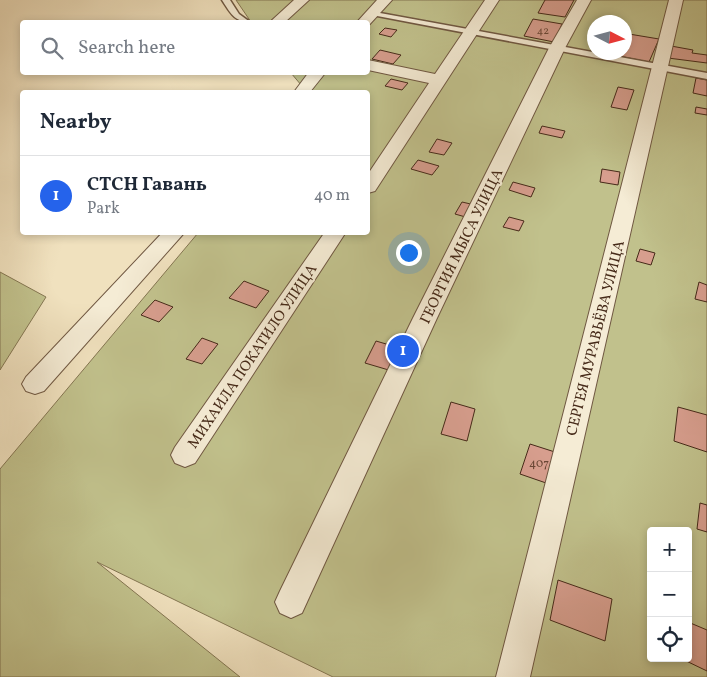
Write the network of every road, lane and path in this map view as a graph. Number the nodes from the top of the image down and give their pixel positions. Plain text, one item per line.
1 (226, 0) edge
2 (302, 0) edge
3 (385, 0) edge
4 (492, 0) edge
5 (584, 0) edge
6 (676, 0) edge
7 (368, 18) edge
8 (243, 20) edge
9 (279, 20) edge
10 (471, 33) junction
11 (558, 48) junction
12 (370, 65) edge
13 (661, 67) junction
14 (316, 75) edge
15 (707, 76) edge
16 (440, 80) junction
17 (304, 90) edge
18 (370, 184) edge
19 (173, 235) edge
20 (334, 235) edge
21 (35, 384) dead end
22 (185, 455) dead end
23 (291, 602) dead end
24 (513, 676) edge

1 - 8 lane
2 - 9 street
3 - 7 street
4 - 10 street
5 - 11 street, ГЕОРГИЯ МЫСА УЛИЦА
6 - 13 street, СЕРГЕЯ МУРАВЬЁВА УЛИЦА
7 - 10 lane
10 - 11 lane
10 - 16 street
11 - 13 lane
11 - 23 street, ГЕОРГИЯ МЫСА УЛИЦА
12 - 16 street
13 - 15 lane
13 - 24 street, СЕРГЕЯ МУРАВЬЁВА УЛИЦА
14 - 17 street
16 - 18 street
19 - 21 street
20 - 22 street, МИХАИЛА ПОКАТИЛО УЛИЦА

